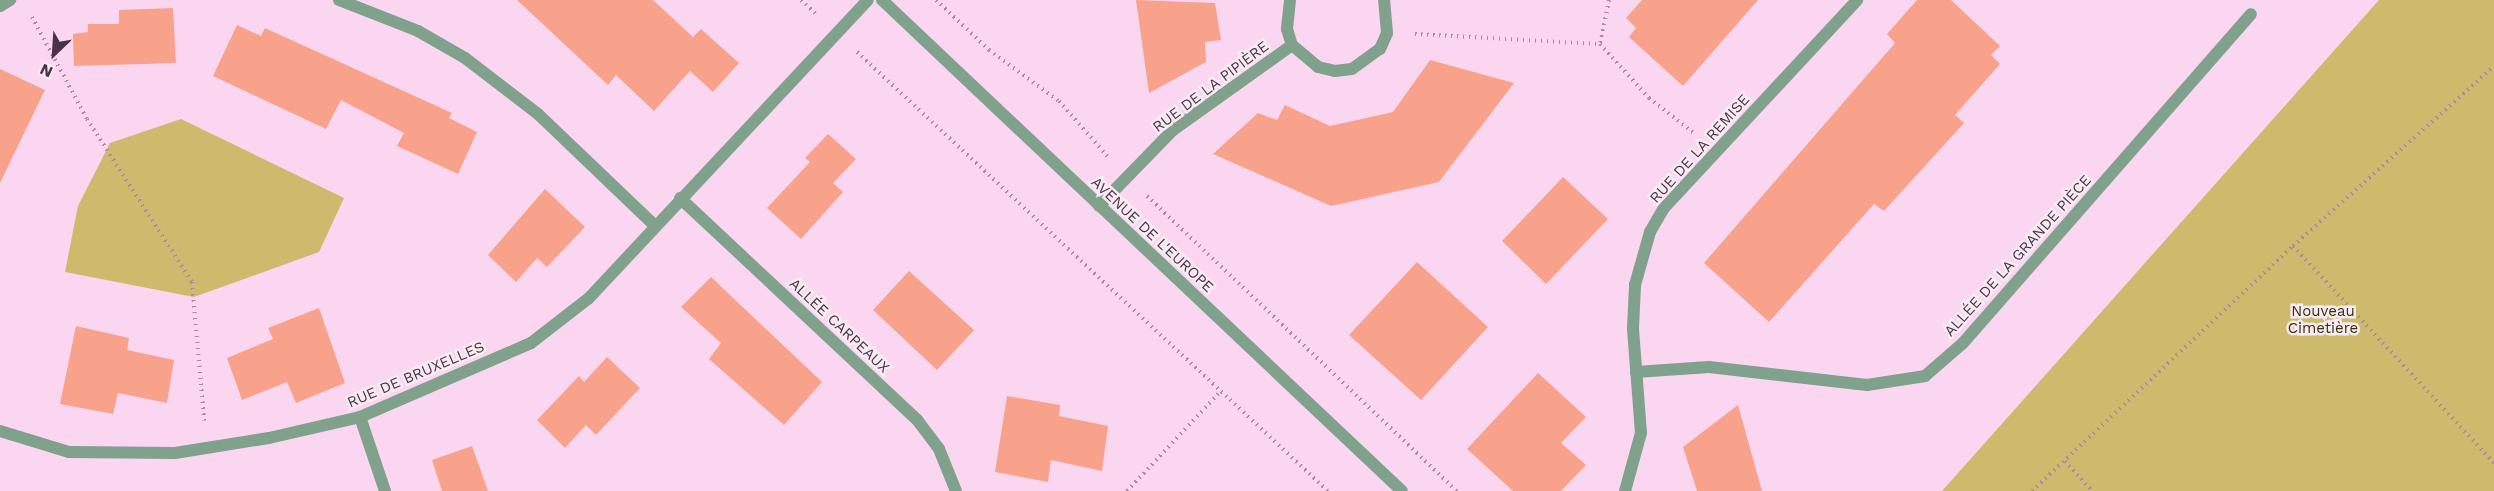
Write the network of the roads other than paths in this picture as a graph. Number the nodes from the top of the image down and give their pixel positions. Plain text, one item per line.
1 (10, 0) edge
2 (339, 0) edge
3 (868, 0) edge
4 (882, 0) edge
5 (1290, 0) edge
6 (1384, 0) edge
7 (1857, 0) edge
8 (0, 6) edge
9 (2251, 14) dead end
10 (1292, 45) junction
11 (680, 198) junction
12 (1099, 206) junction
13 (653, 224) junction
14 (1636, 372) junction
15 (360, 417) junction
16 (0, 431) edge
17 (385, 491) edge
18 (956, 491) edge
19 (1401, 491) edge
20 (1625, 491) edge

1 - 8 street
2 - 13 street
3 - 11 street, RUE DE BRUXELLES
4 - 12 street, AVENUE DE L'EUROPE
5 - 10 street
6 - 10 street
7 - 14 street, RUE DE LA REMISE
9 - 14 street, ALLÉE DE LA GRANDE PIÈCE
10 - 12 street, RUE DE LA PIPIÈRE
11 - 13 street, RUE DE BRUXELLES
11 - 18 street, ALLÉE CARPEAUX
12 - 19 street, AVENUE DE L'EUROPE
13 - 15 street, RUE DE BRUXELLES
14 - 20 street, RUE DE LA REMISE
15 - 16 street, RUE DE BRUXELLES
15 - 17 street

